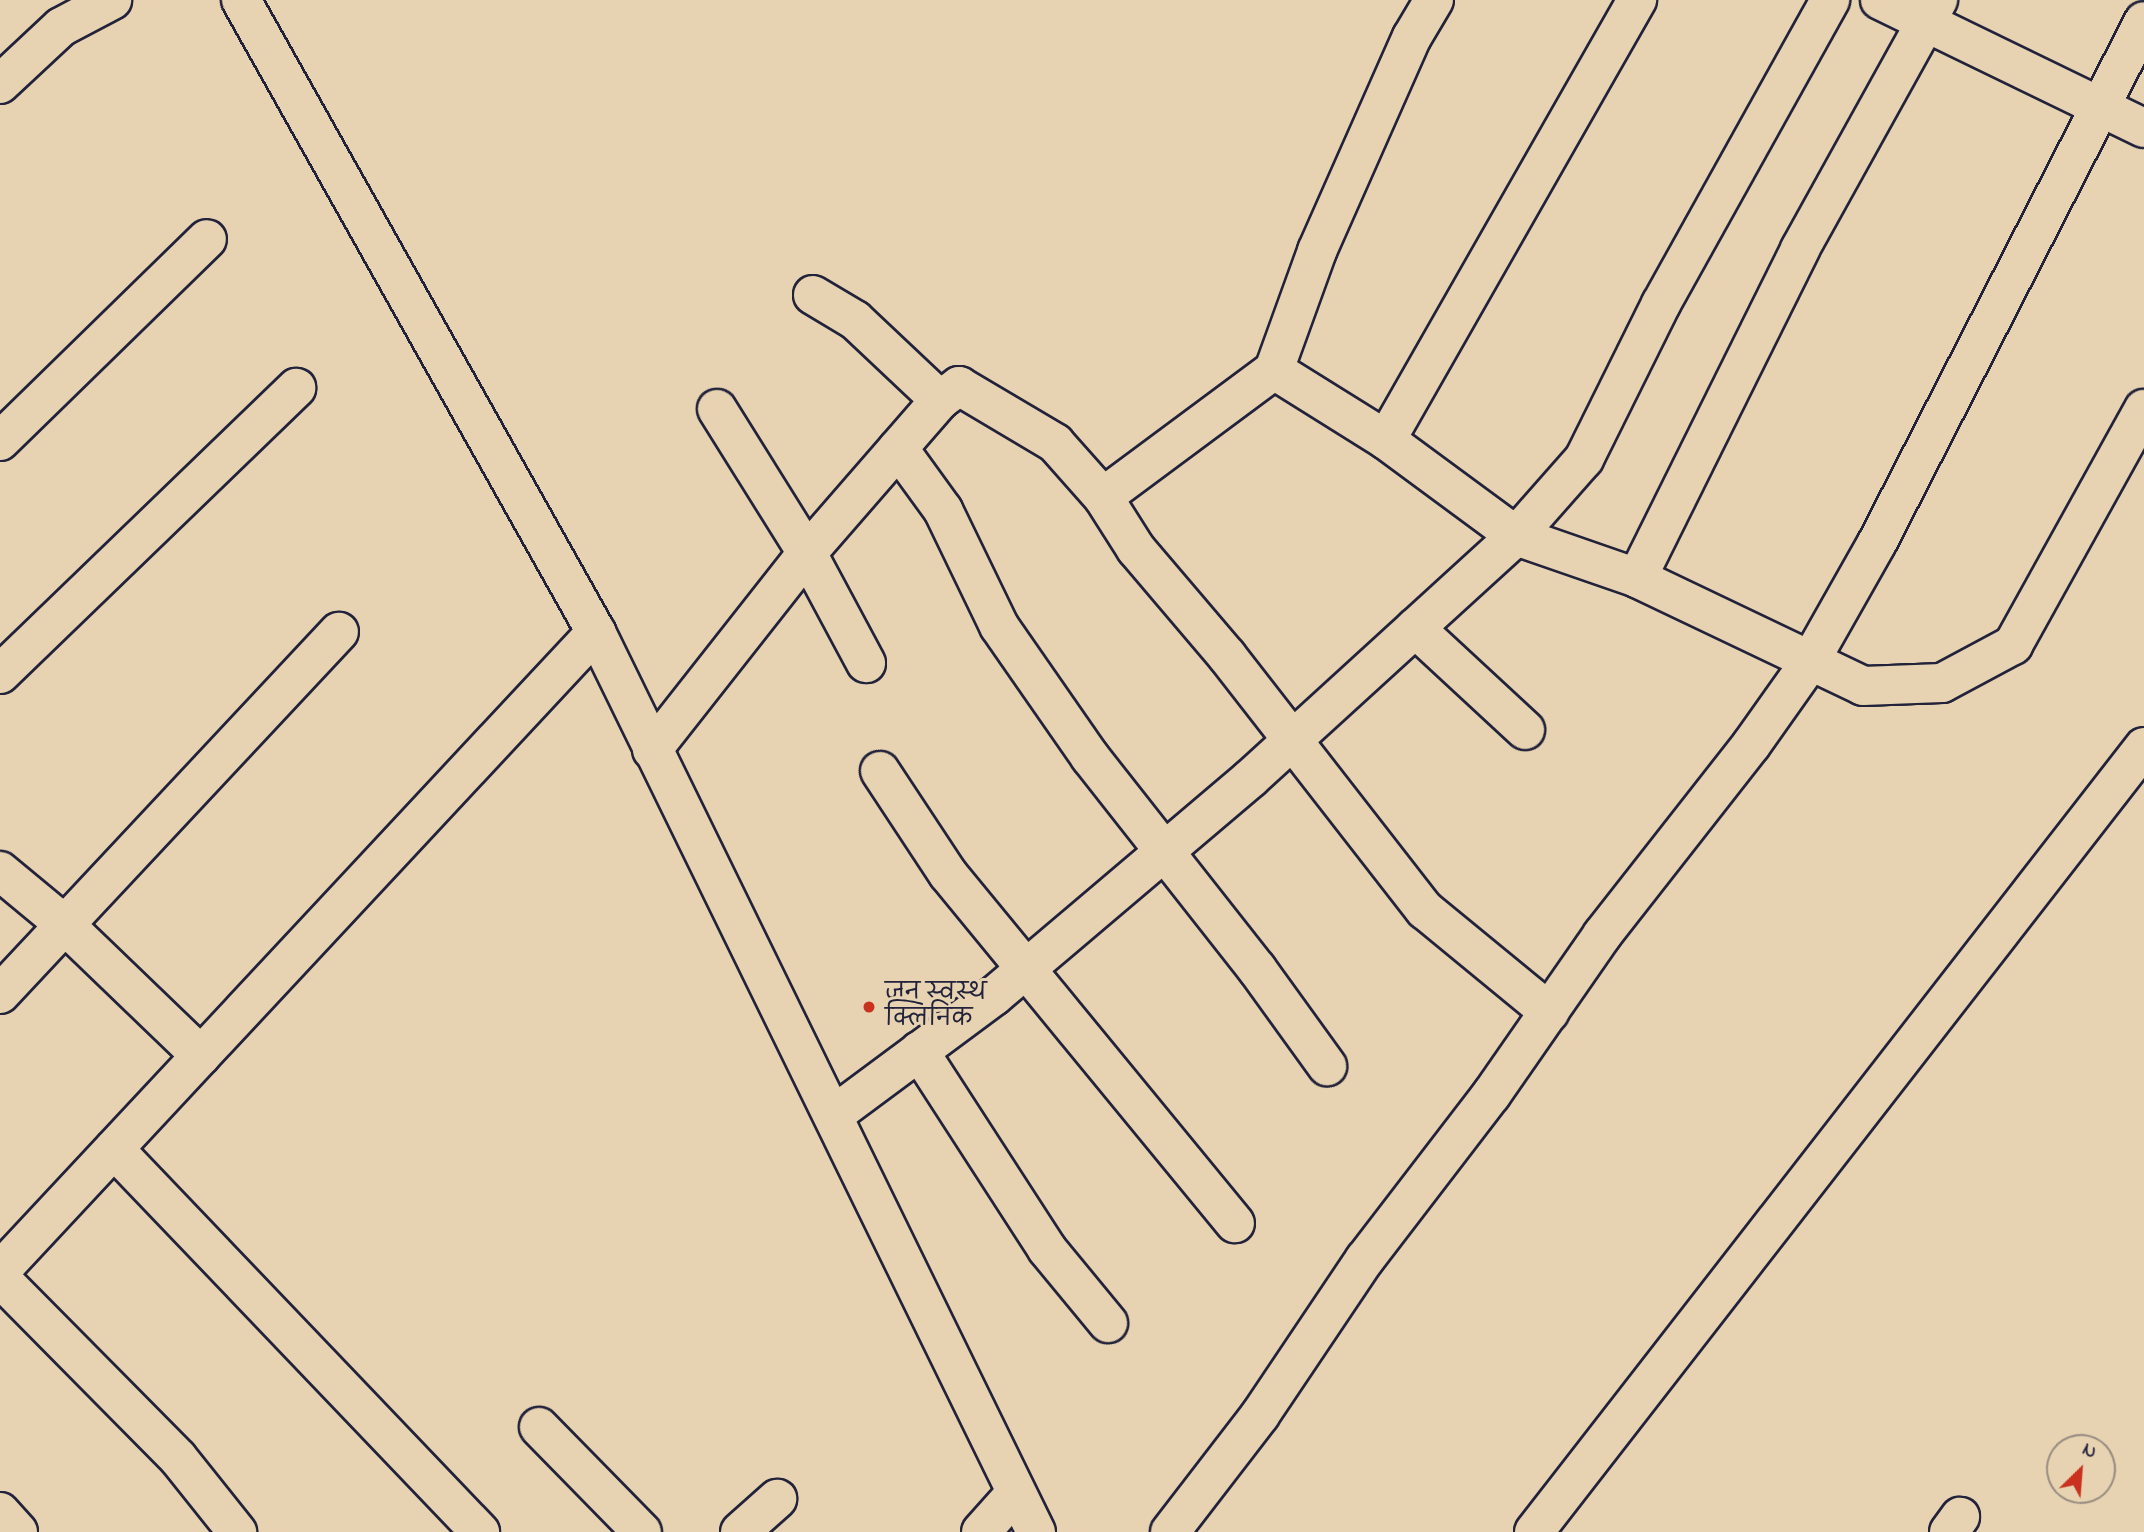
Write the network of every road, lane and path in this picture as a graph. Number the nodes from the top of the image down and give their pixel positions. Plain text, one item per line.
1 (112, 0) edge
2 (241, 0) edge
3 (1434, 0) edge
4 (1637, 0) edge
5 (1830, 0) edge
6 (1880, 0) edge
7 (1932, 11) edge
8 (2144, 21) edge
9 (0, 84) edge
10 (2098, 105) junction
11 (2144, 128) edge
12 (207, 239) dead end
13 (813, 295) dead end
14 (1274, 370) junction
15 (296, 388) dead end
16 (940, 400) junction
17 (717, 409) dead end
18 (2144, 410) edge
19 (1386, 440) junction
20 (0, 441) edge
21 (898, 448) junction
22 (1103, 498) junction
23 (1516, 536) junction
24 (807, 553) junction
25 (1637, 578) junction
26 (1415, 628) junction
27 (339, 632) dead end
28 (596, 632) junction
29 (866, 663) dead end
30 (1808, 663) junction
31 (0, 674) edge
32 (1525, 730) dead end
33 (1292, 740) junction
34 (2144, 747) edge
35 (652, 750) junction
36 (880, 771) dead end
37 (1161, 852) junction
38 (0, 872) edge
39 (64, 924) junction
40 (1028, 966) junction
41 (0, 994) edge
42 (1549, 1012) junction
43 (919, 1051) junction
44 (201, 1056) junction
45 (1327, 1066) dead end
46 (835, 1115) junction
47 (114, 1149) junction
48 (1235, 1223) dead end
49 (0, 1272) edge
50 (0, 1278) edge
51 (1108, 1323) dead end
52 (539, 1427) dead end
53 (1014, 1494) junction
54 (777, 1499) dead end
55 (0, 1512) edge
56 (472, 1529) edge
57 (18, 1532) edge
58 (237, 1532) edge
59 (642, 1532) edge
60 (740, 1532) edge
61 (981, 1532) edge
62 (1036, 1532) edge
63 (1170, 1532) edge
64 (1534, 1532) edge

1 - 9 street
2 - 28 street
3 - 14 street
4 - 19 street
5 - 23 street
6 - 7 street
7 - 10 street
7 - 25 street
8 - 10 street
10 - 11 street
10 - 30 street
12 - 20 street
13 - 16 street
14 - 19 street
14 - 22 street
15 - 31 street
16 - 21 street
16 - 22 street
17 - 24 street
18 - 30 street
19 - 23 street
21 - 24 street
21 - 37 street
22 - 33 street
23 - 25 street
23 - 26 street
24 - 29 street
24 - 35 street
25 - 30 street
26 - 32 street
26 - 33 street
27 - 39 street
28 - 35 street
28 - 44 street
30 - 42 street
33 - 37 street
33 - 42 street
34 - 64 street
35 - 46 street
36 - 40 street
37 - 40 street
37 - 45 street
38 - 39 street
39 - 41 street
39 - 44 street
40 - 43 street
40 - 48 street
42 - 63 street
43 - 46 street
43 - 51 street
44 - 47 street
46 - 53 street
47 - 49 street
47 - 56 street
50 - 58 street
52 - 59 street
53 - 61 street
53 - 62 street
54 - 60 street
55 - 57 street

